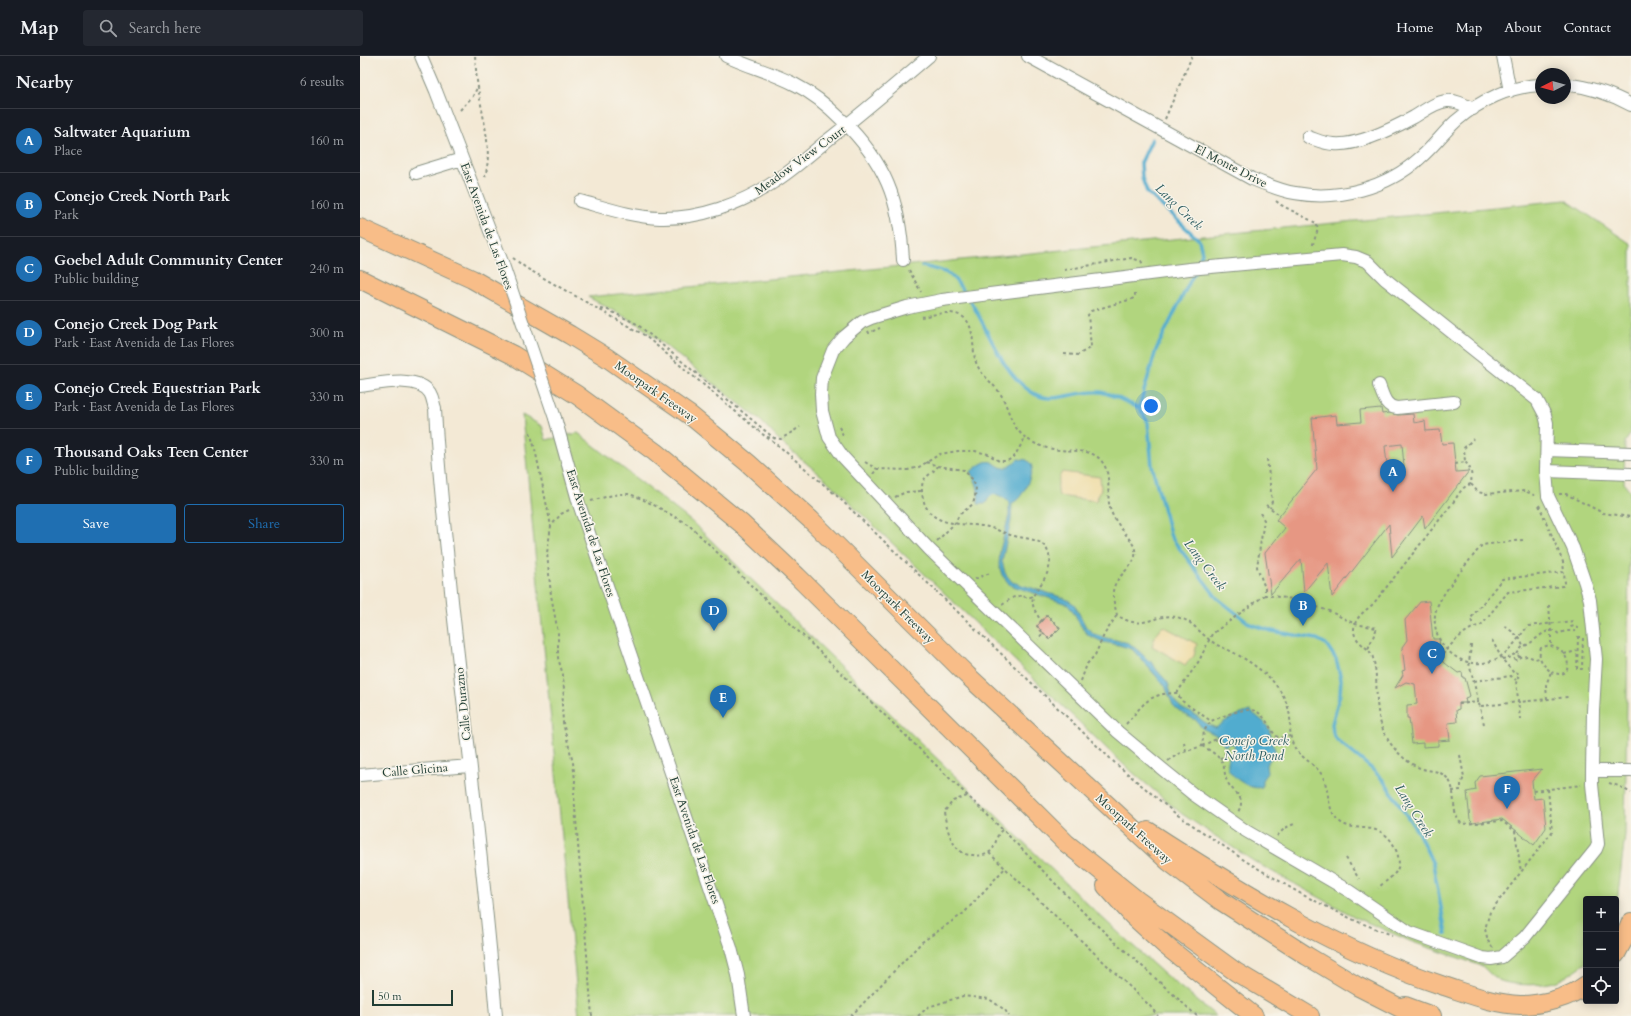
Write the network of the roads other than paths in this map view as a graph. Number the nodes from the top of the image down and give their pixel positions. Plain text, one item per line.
1 (421, 56) edge
2 (726, 56) edge
3 (929, 56) edge
4 (1028, 56) edge
5 (1503, 56) edge
6 (1571, 85) edge
7 (1535, 86) edge
8 (1510, 90) junction
9 (1631, 105) edge
10 (1473, 109) junction
11 (847, 125) junction
12 (1308, 137) dead end
13 (462, 159) junction
14 (416, 173) dead end
15 (580, 201) dead end
16 (360, 228) edge
17 (903, 260) road end
18 (360, 279) edge
19 (1379, 385) dead end
20 (360, 386) edge
21 (1454, 402) dead end
22 (1547, 450) junction
23 (1631, 453) edge
24 (1546, 471) junction
25 (1631, 474) edge
26 (470, 766) junction
27 (1592, 771) junction
28 (1631, 771) edge
29 (360, 774) edge
30 (1105, 804) junction
31 (1066, 842) junction
32 (1631, 922) edge
33 (1619, 948) edge
34 (1583, 987) edge
35 (1368, 992) junction
36 (496, 1016) edge
37 (744, 1016) edge
38 (1254, 1016) edge
39 (1310, 1016) edge
40 (1416, 1016) edge
41 (1432, 1016) edge

1 - 13 street, East Avenida de Las Flores
2 - 11 street
3 - 11 street, Meadow View Court
4 - 10 street, El Monte Drive
5 - 8 street
6 - 9 street
7 - 8 street, El Monte Drive
8 - 10 street, El Monte Drive
10 - 12 street
11 - 15 street, Meadow View Court
11 - 17 street
13 - 14 street
13 - 37 street, East Avenida de Las Flores, bridge
16 - 30 highway, Moorpark Freeway
18 - 31 highway
19 - 21 street
20 - 26 street, Calle Durazno
22 - 23 street
22 - 24 street
22 - 27 street
24 - 25 street
24 - 27 street
26 - 29 street, Calle Glicina
26 - 36 street, Calle Durazno
27 - 28 street
30 - 34 highway
30 - 35 highway, Moorpark Freeway
31 - 38 highway
31 - 39 highway
32 - 33 highway
35 - 40 highway, Moorpark Freeway
35 - 41 highway

